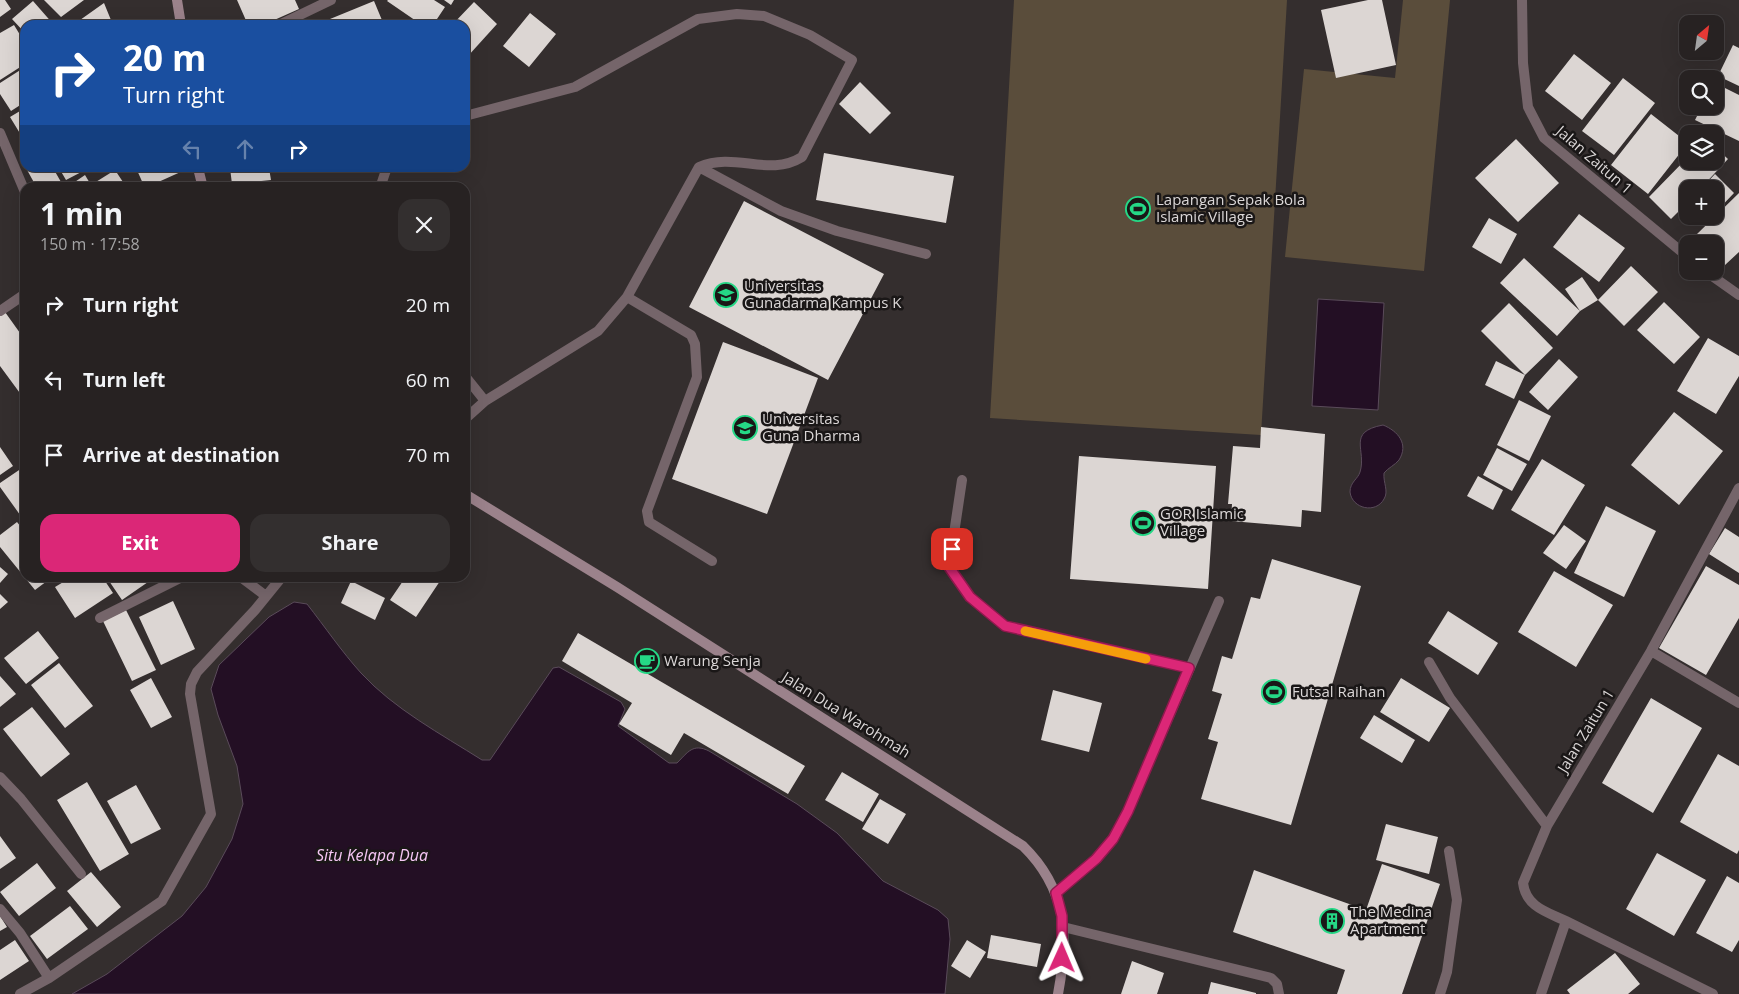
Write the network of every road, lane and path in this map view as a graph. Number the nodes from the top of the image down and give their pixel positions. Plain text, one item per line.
1 (176, 0) edge
2 (332, 0) edge
3 (1522, 0) edge
4 (180, 20) edge
5 (290, 20) edge
6 (470, 115) edge
7 (0, 134) edge
8 (699, 167) junction
9 (21, 182) edge
10 (1679, 250) edge
11 (926, 254) dead end
12 (1718, 280) edge
13 (1739, 295) edge
14 (627, 296) junction
15 (20, 297) edge
16 (0, 311) edge
17 (470, 382) edge
18 (485, 401) junction
19 (470, 414) edge
20 (962, 480) dead end
21 (1739, 488) edge
22 (470, 497) edge
23 (712, 561) dead end
24 (172, 582) edge
25 (247, 582) edge
26 (278, 582) edge
27 (266, 596) junction
28 (1220, 600) dead end
29 (100, 618) dead end
30 (1651, 651) junction
31 (1429, 662) dead end
32 (1189, 668) junction
33 (1739, 703) edge
34 (0, 777) edge
35 (1547, 826) junction
36 (1449, 851) dead end
37 (81, 874) dead end
38 (1056, 893) junction
39 (0, 909) edge
40 (1566, 921) junction
41 (1063, 927) junction
42 (49, 978) junction
43 (20, 994) edge
44 (1058, 994) edge
45 (1279, 994) edge
46 (1440, 994) edge
47 (1541, 994) edge
48 (1713, 994) edge

1 - 4 street
2 - 5 street
3 - 10 street, Jalan Zaitun 1
6 - 8 street
7 - 9 street
8 - 11 street
8 - 14 street
12 - 13 street
14 - 18 street
14 - 23 street
15 - 16 street
17 - 18 street
18 - 19 street
20 - 32 street
21 - 30 street, Jalan Zaitun 1
22 - 38 street, Jalan Dua Warohmah
24 - 29 street
25 - 27 street
26 - 27 street
27 - 42 street
28 - 32 street
30 - 33 street
30 - 35 street, Jalan Zaitun 1
31 - 35 street
32 - 38 street
34 - 37 street
35 - 40 street, Jalan Zaitun 1
36 - 46 street
38 - 41 street, Jalan Dua Warohmah
39 - 42 street
40 - 47 street
40 - 48 street, Jalan Zaitun 1
41 - 44 street, Jalan Dua Warohmah
41 - 45 street
42 - 43 street

